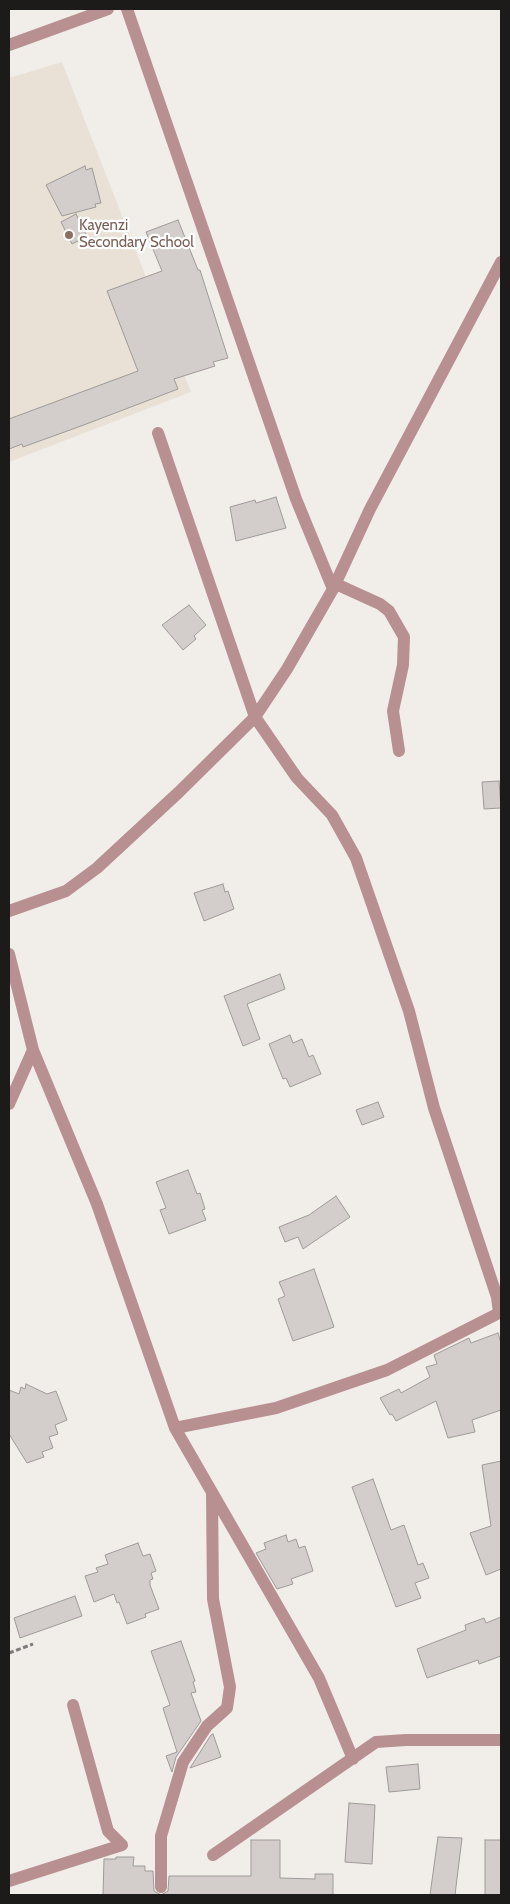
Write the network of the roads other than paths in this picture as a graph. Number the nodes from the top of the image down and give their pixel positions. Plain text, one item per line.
1 (108, 9) edge
2 (128, 9) edge
3 (9, 44) edge
4 (501, 262) edge
5 (158, 433) dead end
6 (333, 588) junction
7 (255, 717) junction
8 (399, 751) dead end
9 (9, 911) edge
10 (9, 954) edge
11 (33, 1050) junction
12 (9, 1104) edge
13 (176, 1428) junction
14 (212, 1490) junction
15 (72, 1705) dead end
16 (501, 1740) edge
17 (353, 1758) junction
18 (213, 1855) dead end
19 (9, 1881) edge
20 (161, 1887) dead end

1 - 3 street
2 - 6 street
4 - 6 street
5 - 7 street
6 - 7 street
6 - 8 street
7 - 9 street
7 - 13 street
10 - 11 street
11 - 12 street
11 - 13 street
13 - 14 street
14 - 17 street
14 - 20 street
15 - 19 street
16 - 17 street
17 - 18 street

